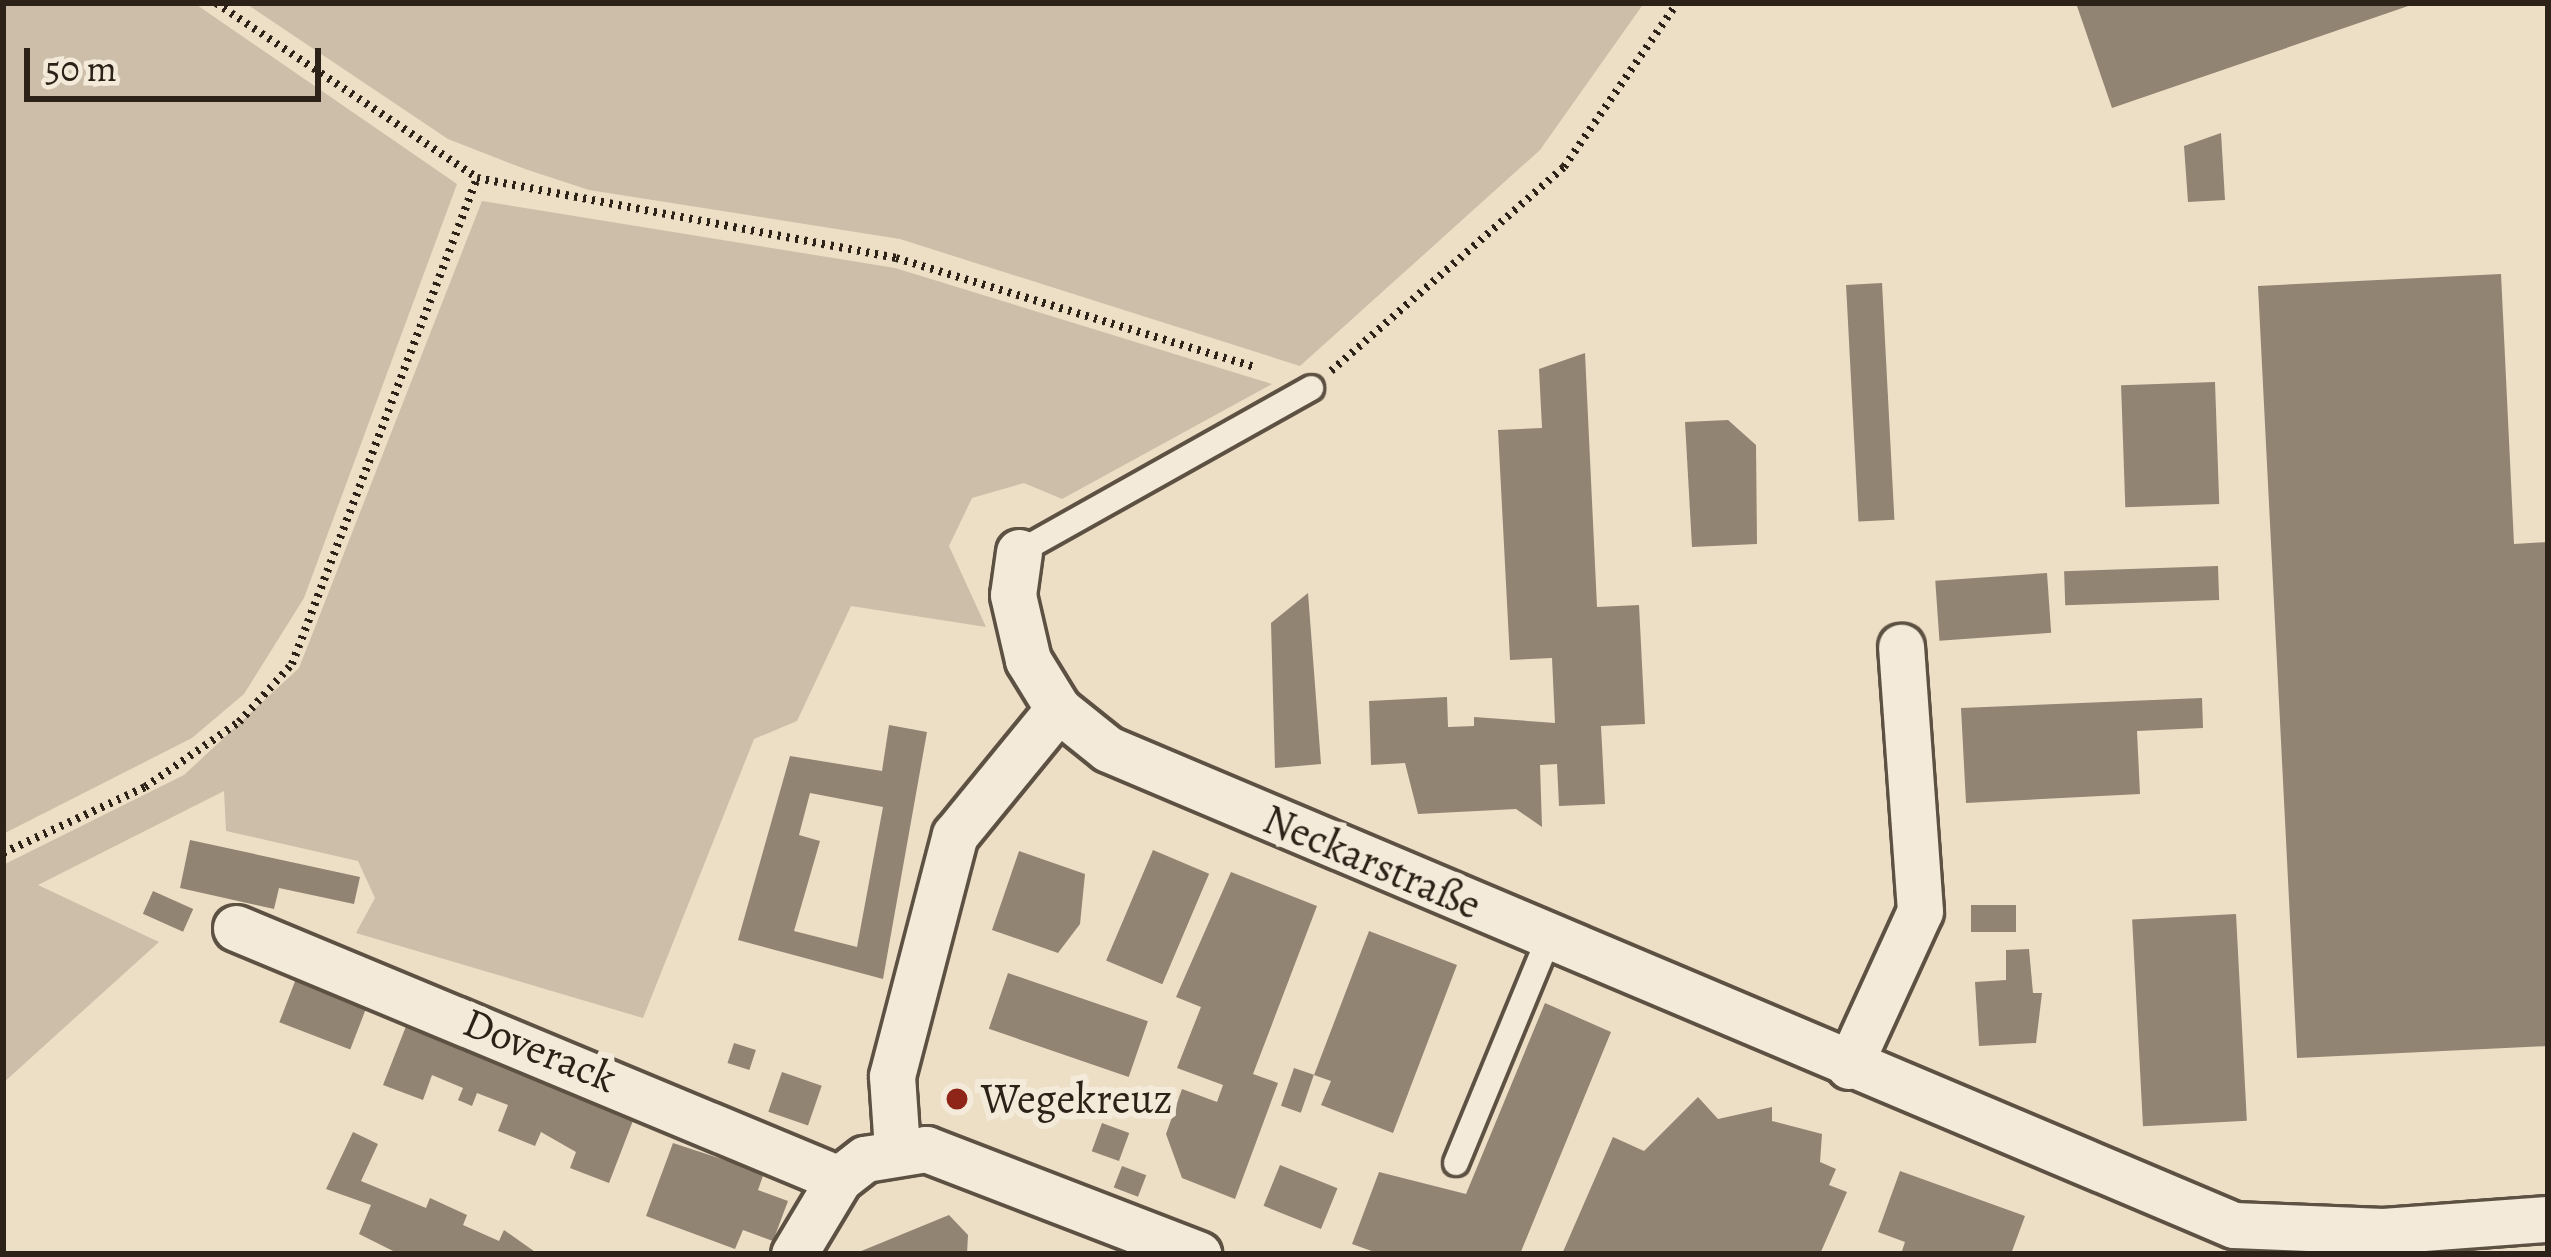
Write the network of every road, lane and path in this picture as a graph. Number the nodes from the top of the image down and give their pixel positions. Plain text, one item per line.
1 (217, 3) edge
2 (1677, 3) edge
3 (476, 178) junction
4 (1254, 367) dead end
5 (1311, 388) joint
6 (1019, 552) joint
7 (1900, 647) dead end
8 (1058, 709) junction
9 (3, 853) edge
10 (236, 928) dead end
11 (1549, 937) junction
12 (1850, 1066) junction
13 (897, 1149) junction
14 (1456, 1163) dead end
15 (839, 1179) junction
16 (2548, 1219) edge
17 (2408, 1242) edge
18 (794, 1254) edge
19 (1198, 1254) edge

1 - 3 path
2 - 5 path
3 - 4 path
3 - 9 path
5 - 6 lane
6 - 8 street, Neckarstraße
7 - 12 street
8 - 11 street, Neckarstraße
8 - 13 street
10 - 15 street, Doverack
11 - 12 street, Neckarstraße
11 - 14 lane
12 - 17 street, Neckarstraße
13 - 15 street
13 - 19 street
15 - 18 street
16 - 17 street, Neckarstraße

